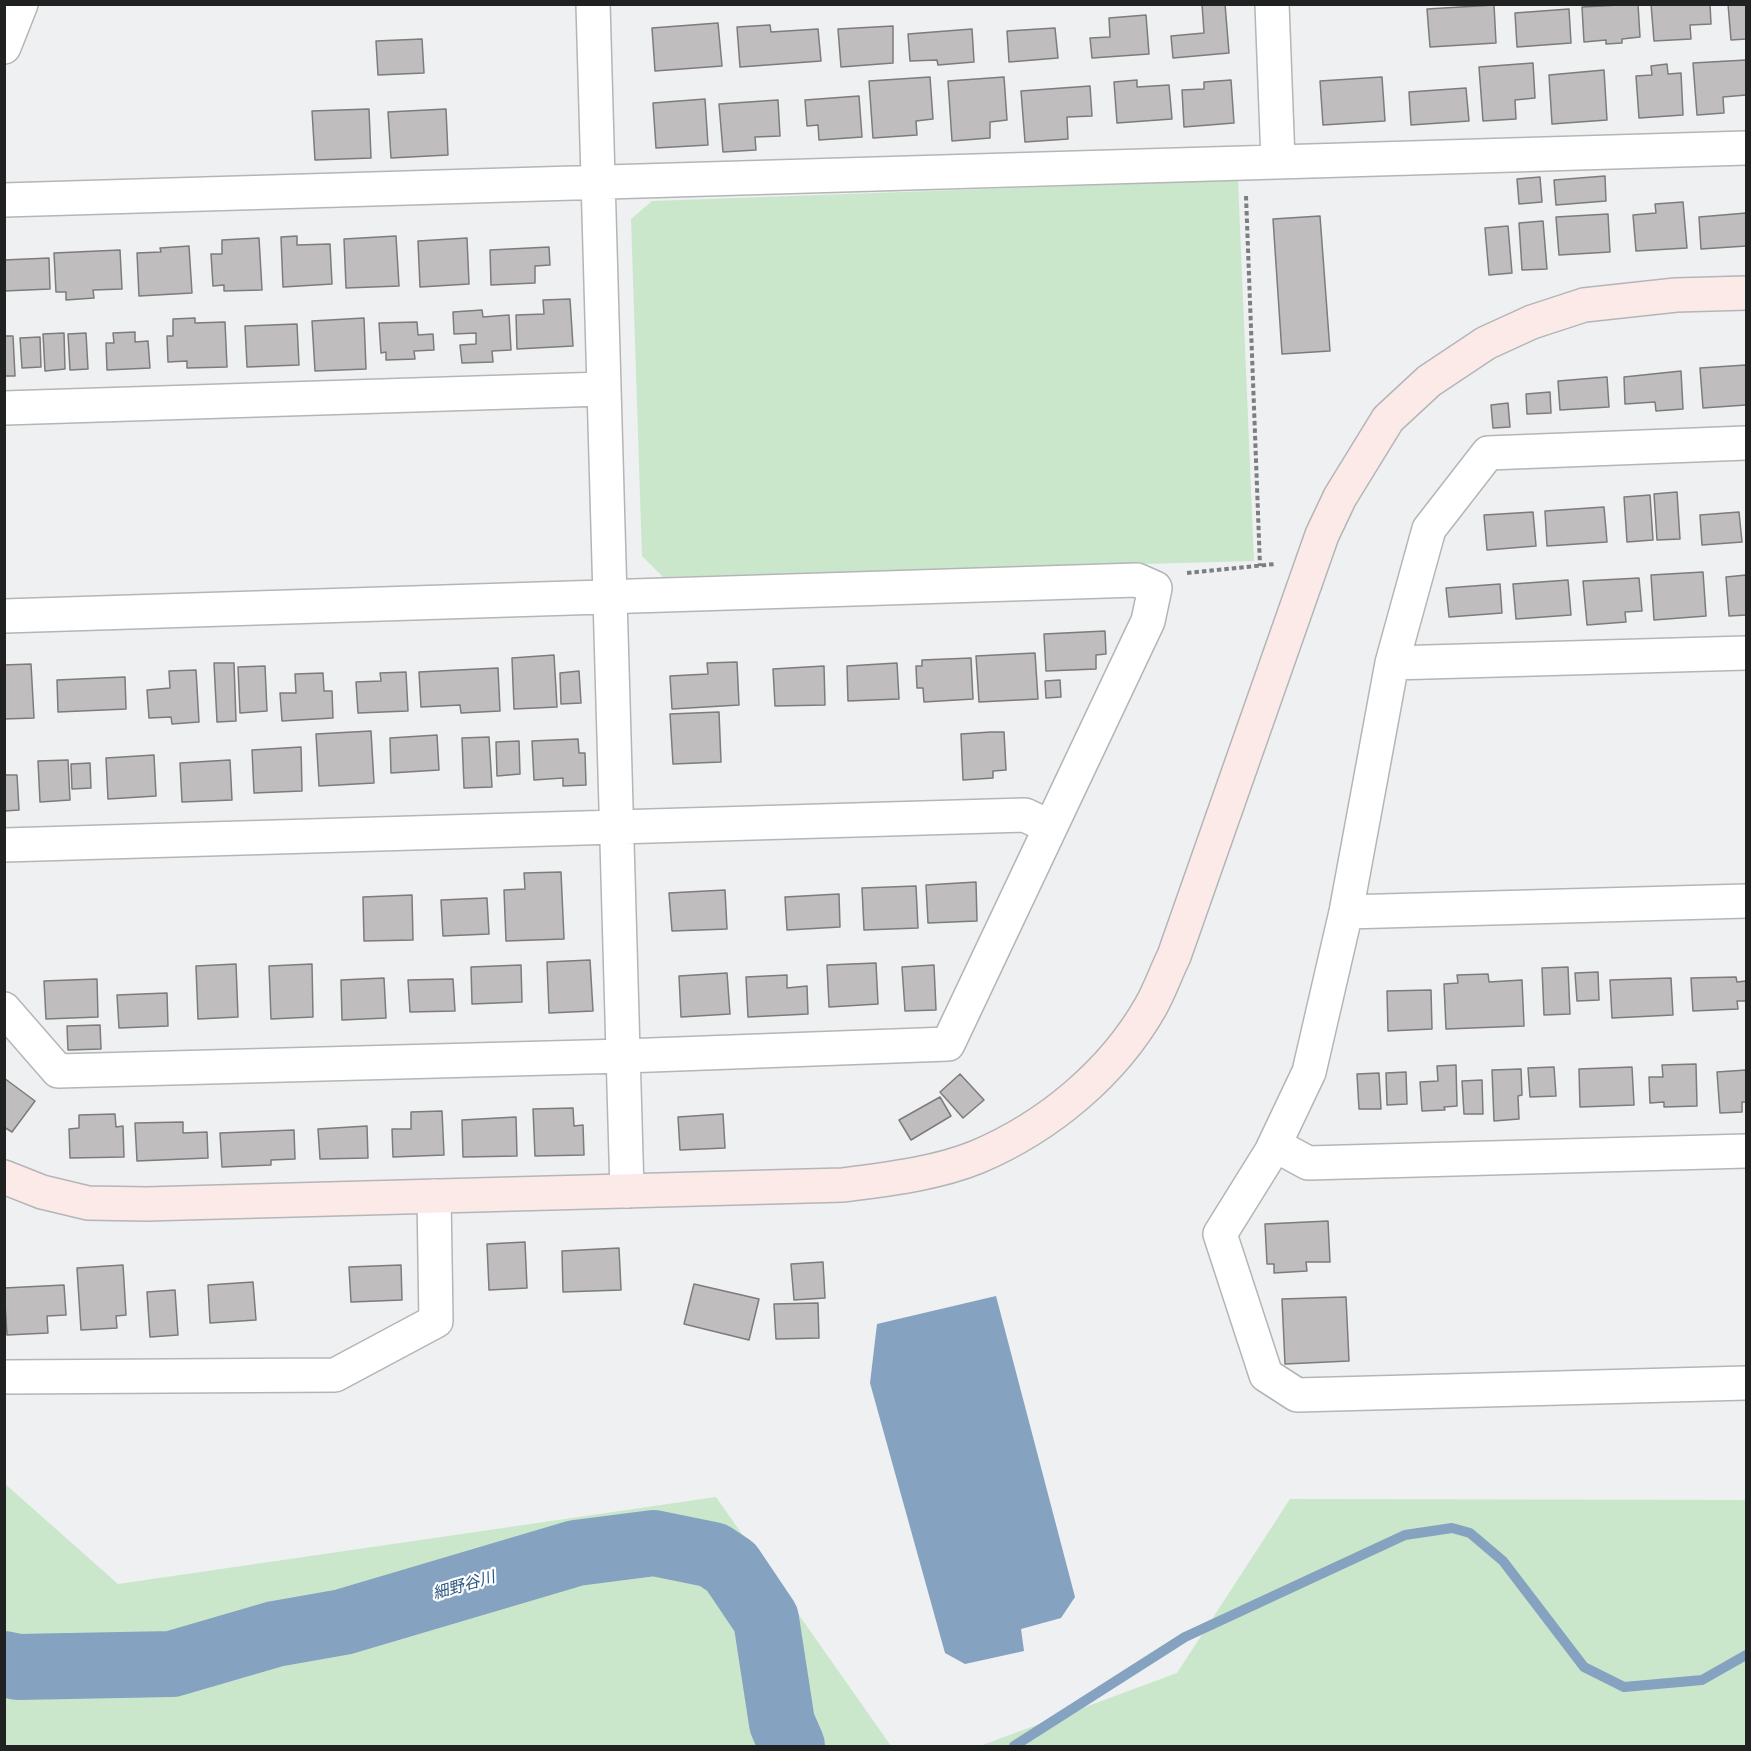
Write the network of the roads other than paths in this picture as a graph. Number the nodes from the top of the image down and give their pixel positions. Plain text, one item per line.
1 (21, 4) edge
2 (593, 4) edge
3 (1272, 4) edge
4 (4, 47) edge
5 (1746, 148) edge
6 (1278, 161) junction
7 (597, 182) junction
8 (4, 200) edge
9 (1746, 293) edge
10 (603, 389) junction
11 (4, 408) edge
12 (1746, 443) edge
13 (609, 597) junction
14 (4, 616) edge
15 (1746, 653) edge
16 (1392, 663) junction
17 (616, 826) junction
18 (1050, 827) junction
19 (4, 845) edge
20 (1746, 901) edge
21 (1346, 912) junction
22 (4, 1009) edge
23 (624, 1056) junction
24 (1275, 1145) junction
25 (1746, 1151) edge
26 (4, 1178) edge
27 (627, 1191) junction
28 (434, 1196) junction
29 (4, 1377) edge
30 (1746, 1383) edge

1 - 4 street
2 - 7 street
3 - 6 street
5 - 6 street
6 - 7 street
7 - 8 street
7 - 10 street
9 - 27 street
10 - 11 street
10 - 13 street
12 - 16 street
13 - 14 street
13 - 17 street
13 - 18 street
15 - 16 street
16 - 21 street
17 - 18 street
17 - 19 street
17 - 23 street
18 - 23 street
20 - 21 street
21 - 24 street
22 - 23 street
23 - 27 street
24 - 25 street
24 - 30 street
26 - 28 street
27 - 28 street
28 - 29 street

